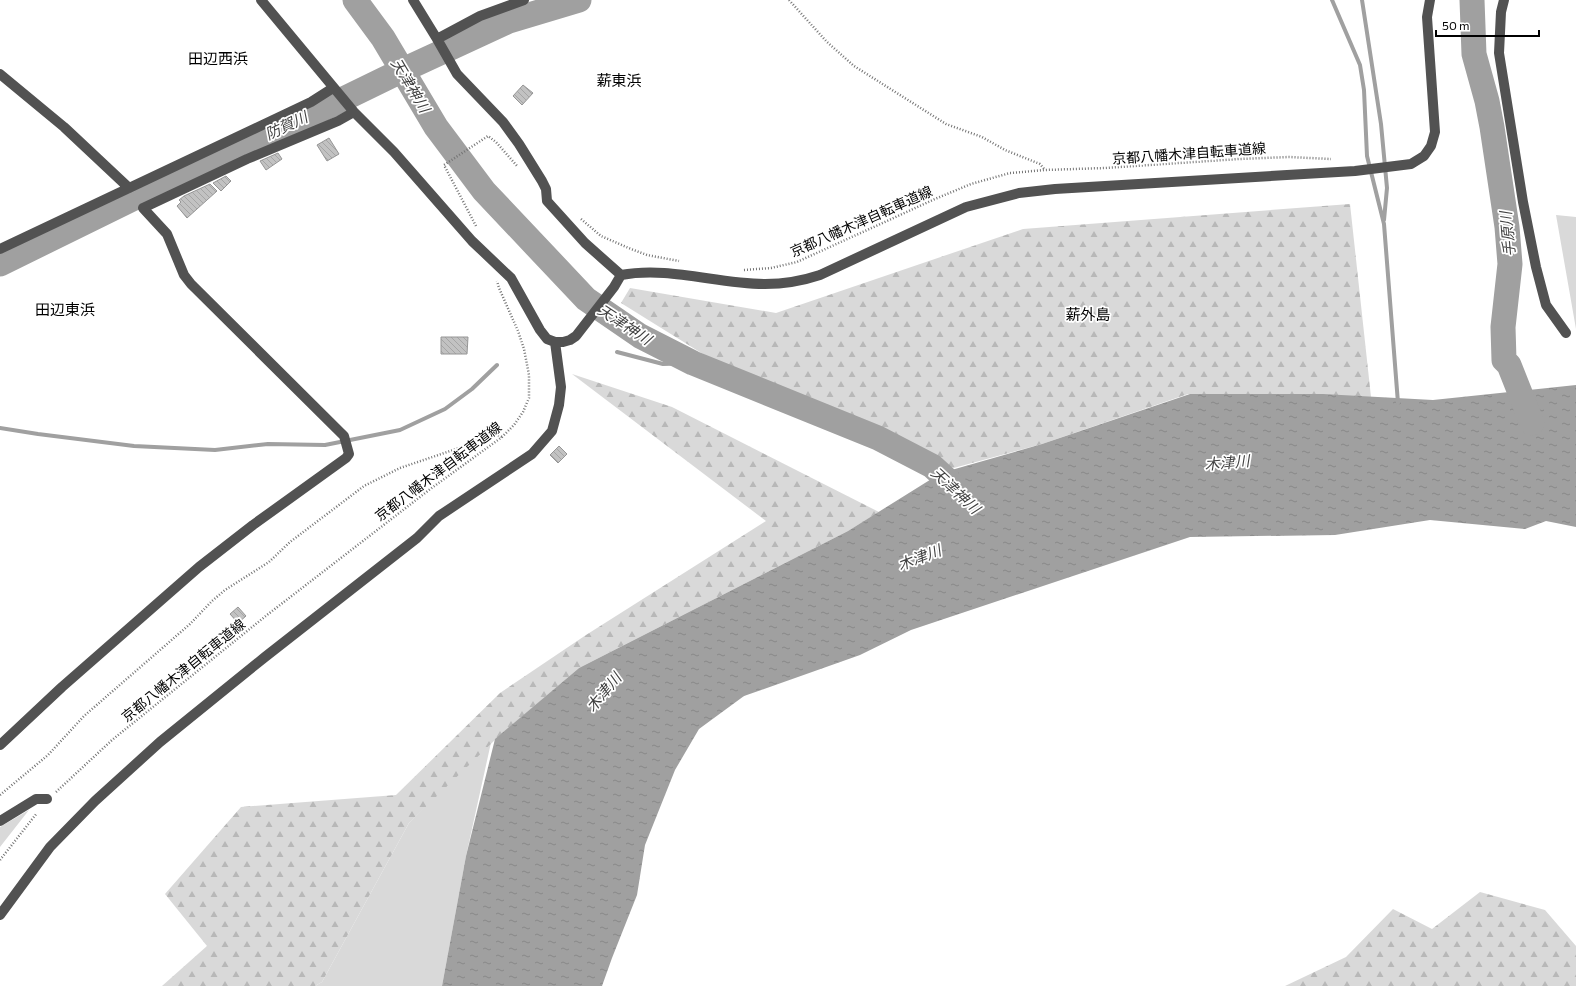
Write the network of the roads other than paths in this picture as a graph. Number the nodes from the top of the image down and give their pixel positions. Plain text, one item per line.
1 (261, 0) edge
2 (413, 0) edge
3 (524, 0) edge
4 (1430, 0) edge
5 (1504, 0) edge
6 (437, 39) junction
7 (0, 74) edge
8 (333, 88) junction
9 (354, 112) junction
10 (129, 188) junction
11 (0, 249) edge
12 (621, 275) junction
13 (1566, 333) dead end
14 (555, 342) junction
15 (0, 745) edge
16 (48, 799) road end
17 (0, 821) edge
18 (0, 915) edge

1 - 8 street
2 - 6 street
3 - 6 street
4 - 12 street
5 - 13 street
6 - 12 street
7 - 10 street
8 - 9 street
8 - 10 street
9 - 14 street
9 - 15 street
10 - 11 street
12 - 14 street
14 - 18 street
16 - 17 street

